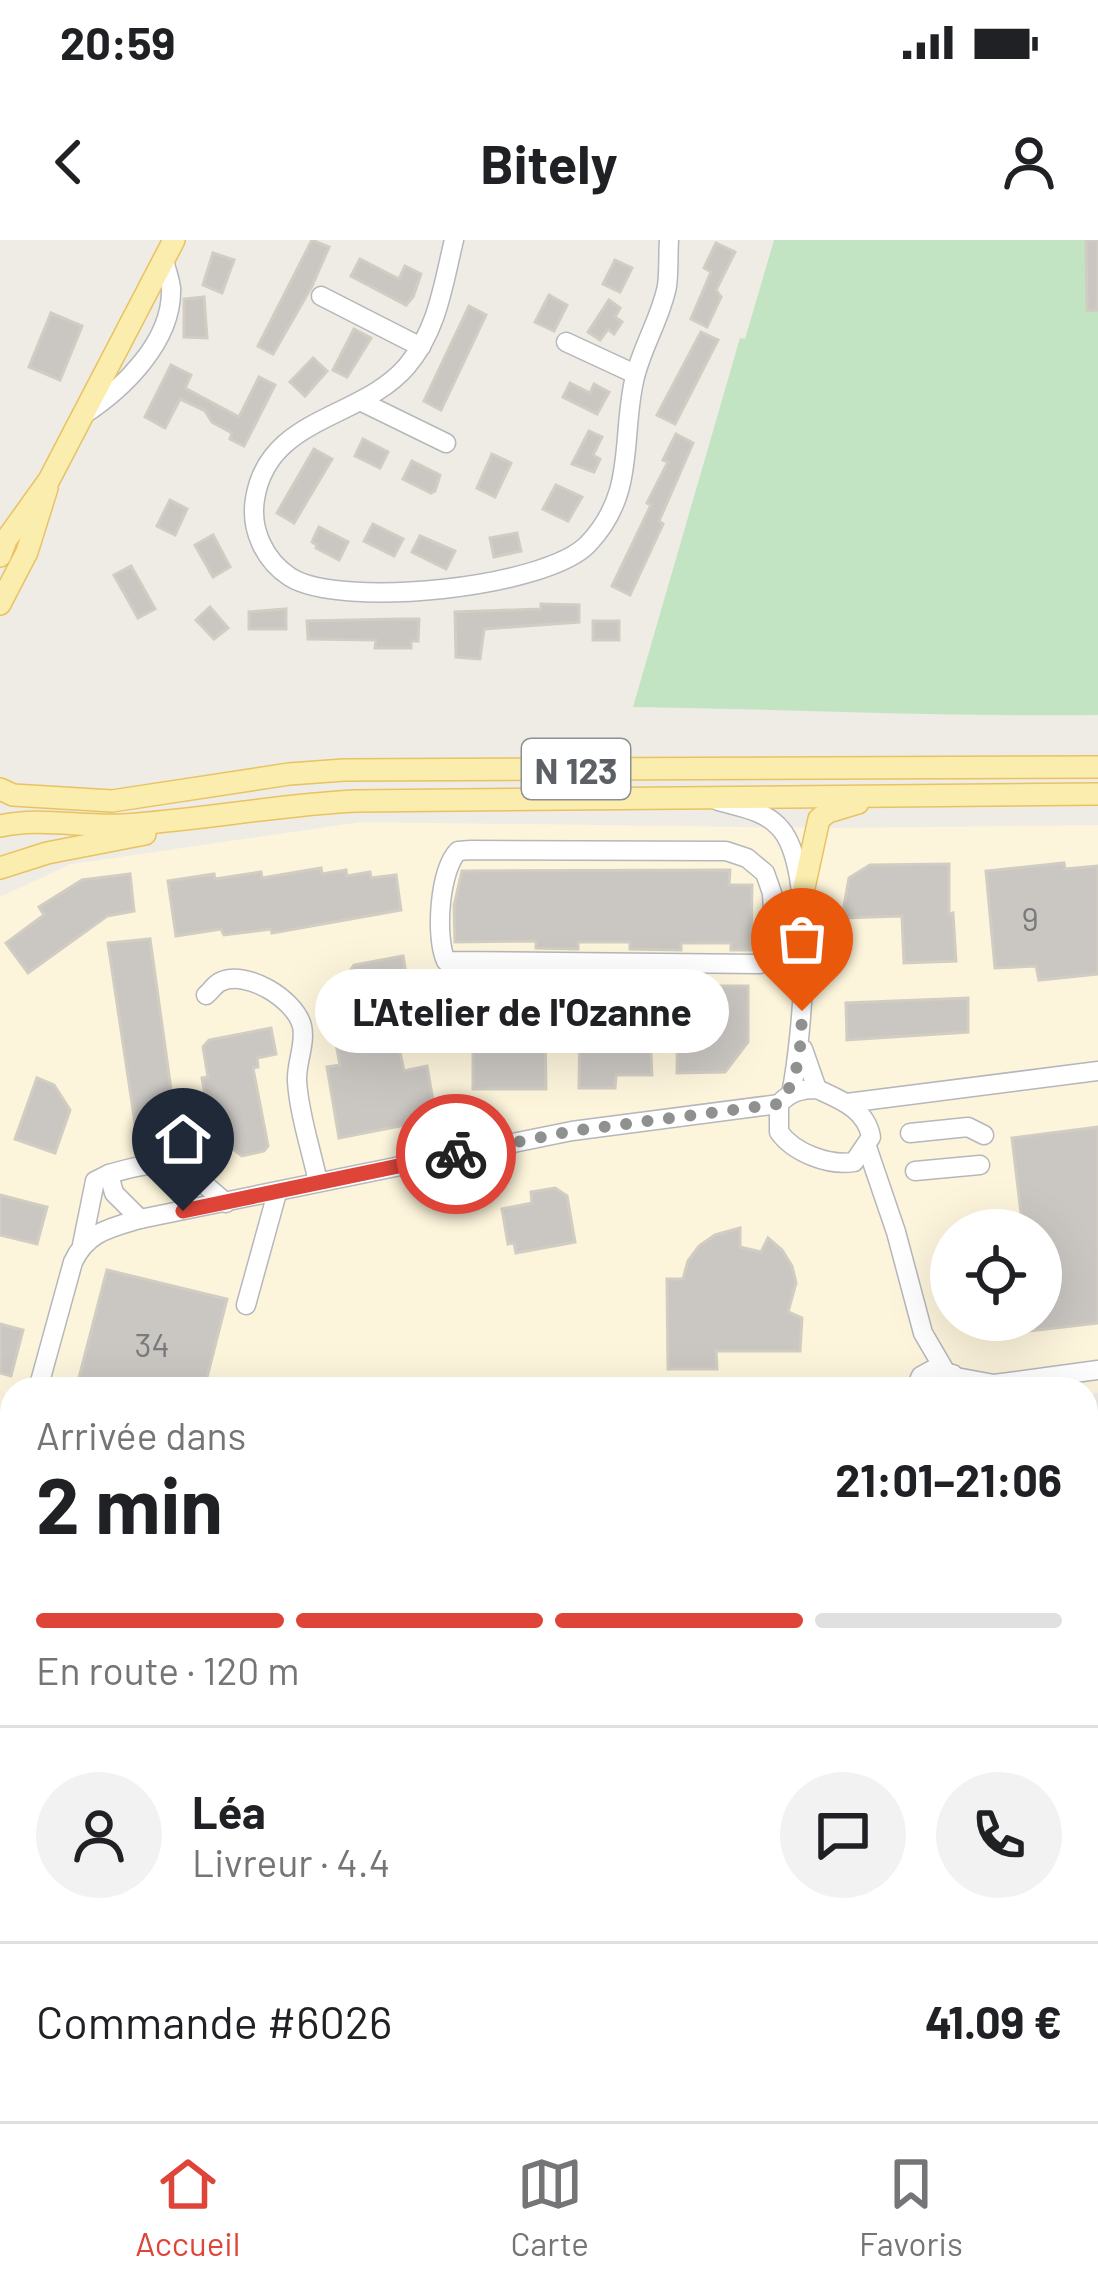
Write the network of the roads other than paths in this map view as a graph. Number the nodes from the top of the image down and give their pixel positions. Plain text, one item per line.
1 (454, 240) edge
2 (669, 240) edge
3 (169, 250) edge
4 (321, 296) dead end
5 (566, 342) dead end
6 (422, 347) junction
7 (635, 374) junction
8 (360, 400) junction
9 (446, 443) dead end
10 (49, 480) junction
11 (0, 556) edge
12 (0, 604) edge
13 (1098, 766) edge
14 (0, 789) edge
15 (1098, 794) edge
16 (883, 796) junction
17 (701, 797) junction
18 (218, 815) junction
19 (0, 826) edge
20 (0, 868) edge
21 (800, 906) junction
22 (775, 944) junction
23 (806, 944) junction
24 (206, 995) dead end
25 (801, 1045) junction
26 (1098, 1072) edge
27 (817, 1090) junction
28 (899, 1096) junction
29 (784, 1099) junction
30 (847, 1103) junction
31 (723, 1114) junction
32 (868, 1123) junction
33 (779, 1132) junction
34 (910, 1133) dead end
35 (984, 1135) dead end
36 (867, 1147) junction
37 (846, 1164) junction
38 (980, 1165) dead end
39 (915, 1171) dead end
40 (109, 1174) junction
41 (318, 1182) junction
42 (277, 1193) junction
43 (884, 1200) junction
44 (226, 1203) junction
45 (140, 1219) junction
46 (82, 1246) junction
47 (245, 1305) dead end
48 (923, 1333) junction
49 (1098, 1370) edge
50 (41, 1377) edge
51 (919, 1377) edge
52 (952, 1377) edge
53 (1050, 1377) edge

1 - 6 street
2 - 7 street
3 - 10 main road
4 - 6 street
5 - 7 street
6 - 8 street
7 - 8 street
8 - 9 street
10 - 11 main road
10 - 12 main road
13 - 14 main road, N 123
15 - 16 main road, N 123
16 - 17 main road, N 123
16 - 21 main road
17 - 18 main road, N 123
17 - 21 street
18 - 19 main road, N 123
18 - 20 main road
21 - 23 street
22 - 22 street
22 - 23 street
23 - 25 street
24 - 41 street
25 - 27 street
25 - 29 street
26 - 28 street
27 - 29 street
27 - 30 street
28 - 30 street
28 - 32 street
29 - 31 street
29 - 33 street
30 - 32 street
31 - 33 street
31 - 41 street
32 - 36 street
33 - 37 street
34 - 35 street
36 - 37 street
36 - 43 street
37 - 43 street
38 - 39 street
40 - 44 street
40 - 45 street
40 - 46 street
41 - 42 street
42 - 44 street
42 - 47 street
43 - 48 street
44 - 45 street
45 - 46 street
46 - 50 street
48 - 51 street
48 - 52 street
49 - 53 street

